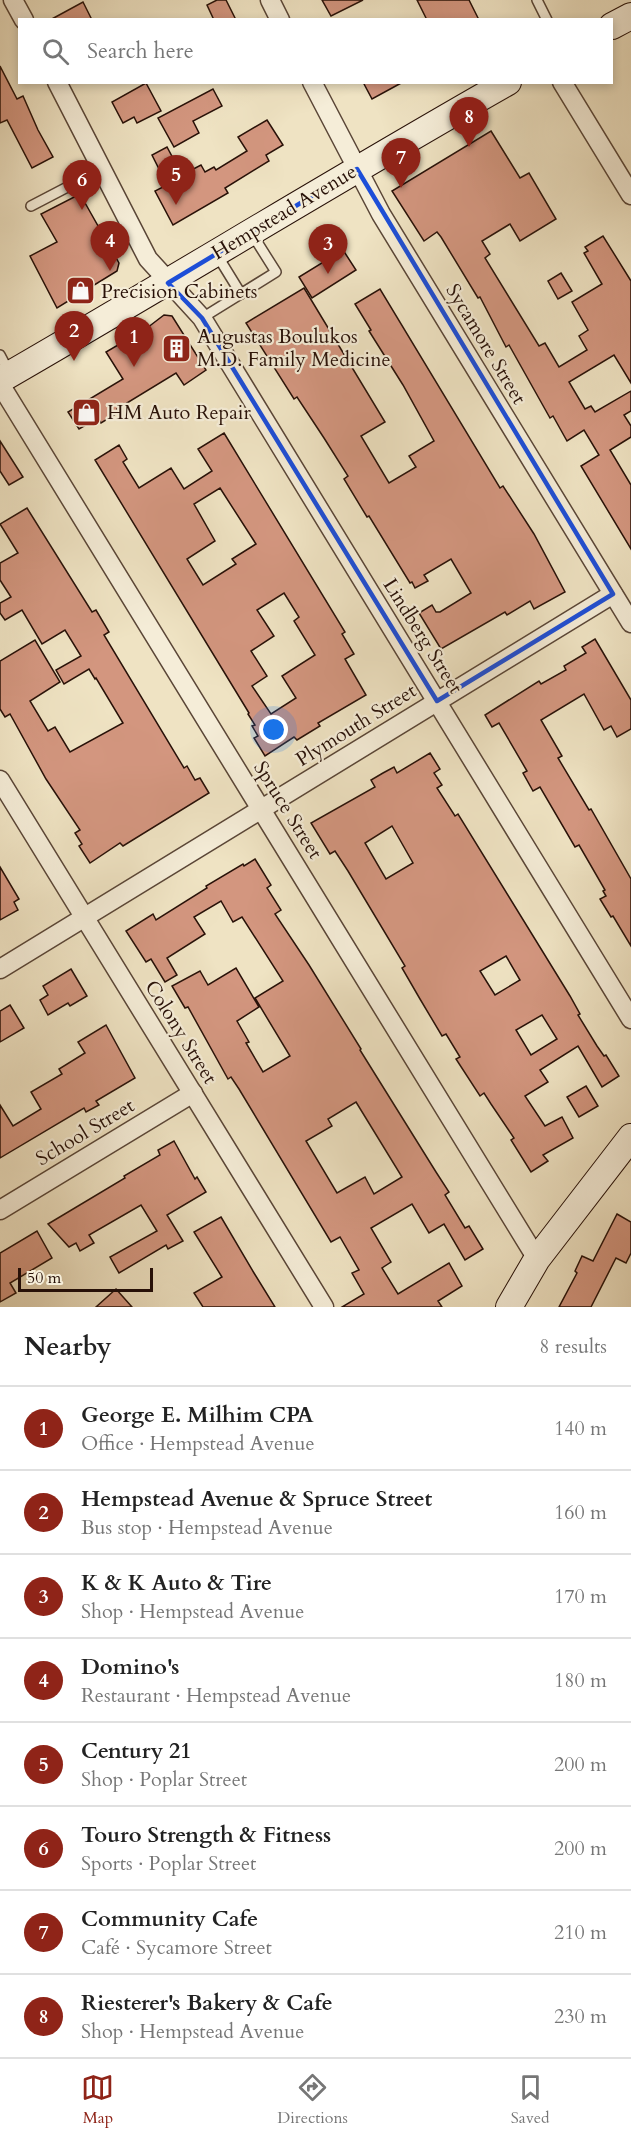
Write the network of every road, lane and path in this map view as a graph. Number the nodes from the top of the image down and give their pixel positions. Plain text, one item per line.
1 (14, 0) edge
2 (270, 0) edge
3 (537, 0) edge
4 (631, 16) edge
5 (23, 18) edge
6 (279, 18) edge
7 (546, 18) edge
8 (613, 25) edge
9 (58, 84) edge
10 (313, 84) edge
11 (505, 84) edge
12 (563, 84) edge
13 (102, 169) junction
14 (357, 169) junction
15 (631, 195) edge
16 (31, 206) dead end
17 (251, 232) junction
18 (216, 253) junction
19 (168, 283) junction
20 (241, 294) junction
21 (202, 318) junction
22 (2, 374) edge
23 (613, 594) junction
24 (631, 623) edge
25 (437, 701) junction
26 (0, 780) edge
27 (261, 810) junction
28 (85, 918) junction
29 (0, 969) edge
30 (631, 1019) edge
31 (193, 1093) junction
32 (631, 1137) edge
33 (0, 1210) edge
34 (537, 1259) junction
35 (324, 1307) edge
36 (509, 1307) edge

1 - 5 street
2 - 6 street
3 - 7 lane
4 - 8 main road
9 - 13 street, Lindberg Street
10 - 14 street, Sycamore Street
11 - 14 main road, Hempstead Avenue
12 - 15 street
13 - 16 lane
13 - 19 street, Lindberg Street
14 - 17 main road, Hempstead Avenue
14 - 23 street, Sycamore Street
17 - 18 main road, Hempstead Avenue
17 - 20 lane
18 - 19 main road, Hempstead Avenue
18 - 20 lane
19 - 21 street, Lindberg Street
19 - 22 main road, Hempstead Avenue
20 - 21 lane
21 - 25 street, Lindberg Street
22 - 27 street, Spruce Street
23 - 24 street, Sycamore Street
23 - 25 street, Plymouth Street
25 - 27 street, Plymouth Street
25 - 30 street, Lindberg Street
26 - 28 street, Colony Street
27 - 28 street, Plymouth Street
27 - 34 street, Spruce Street
28 - 29 street, Plymouth Street
28 - 31 street, Colony Street
31 - 33 street, School Street
31 - 35 street, Colony Street
32 - 34 main road
34 - 36 main road

